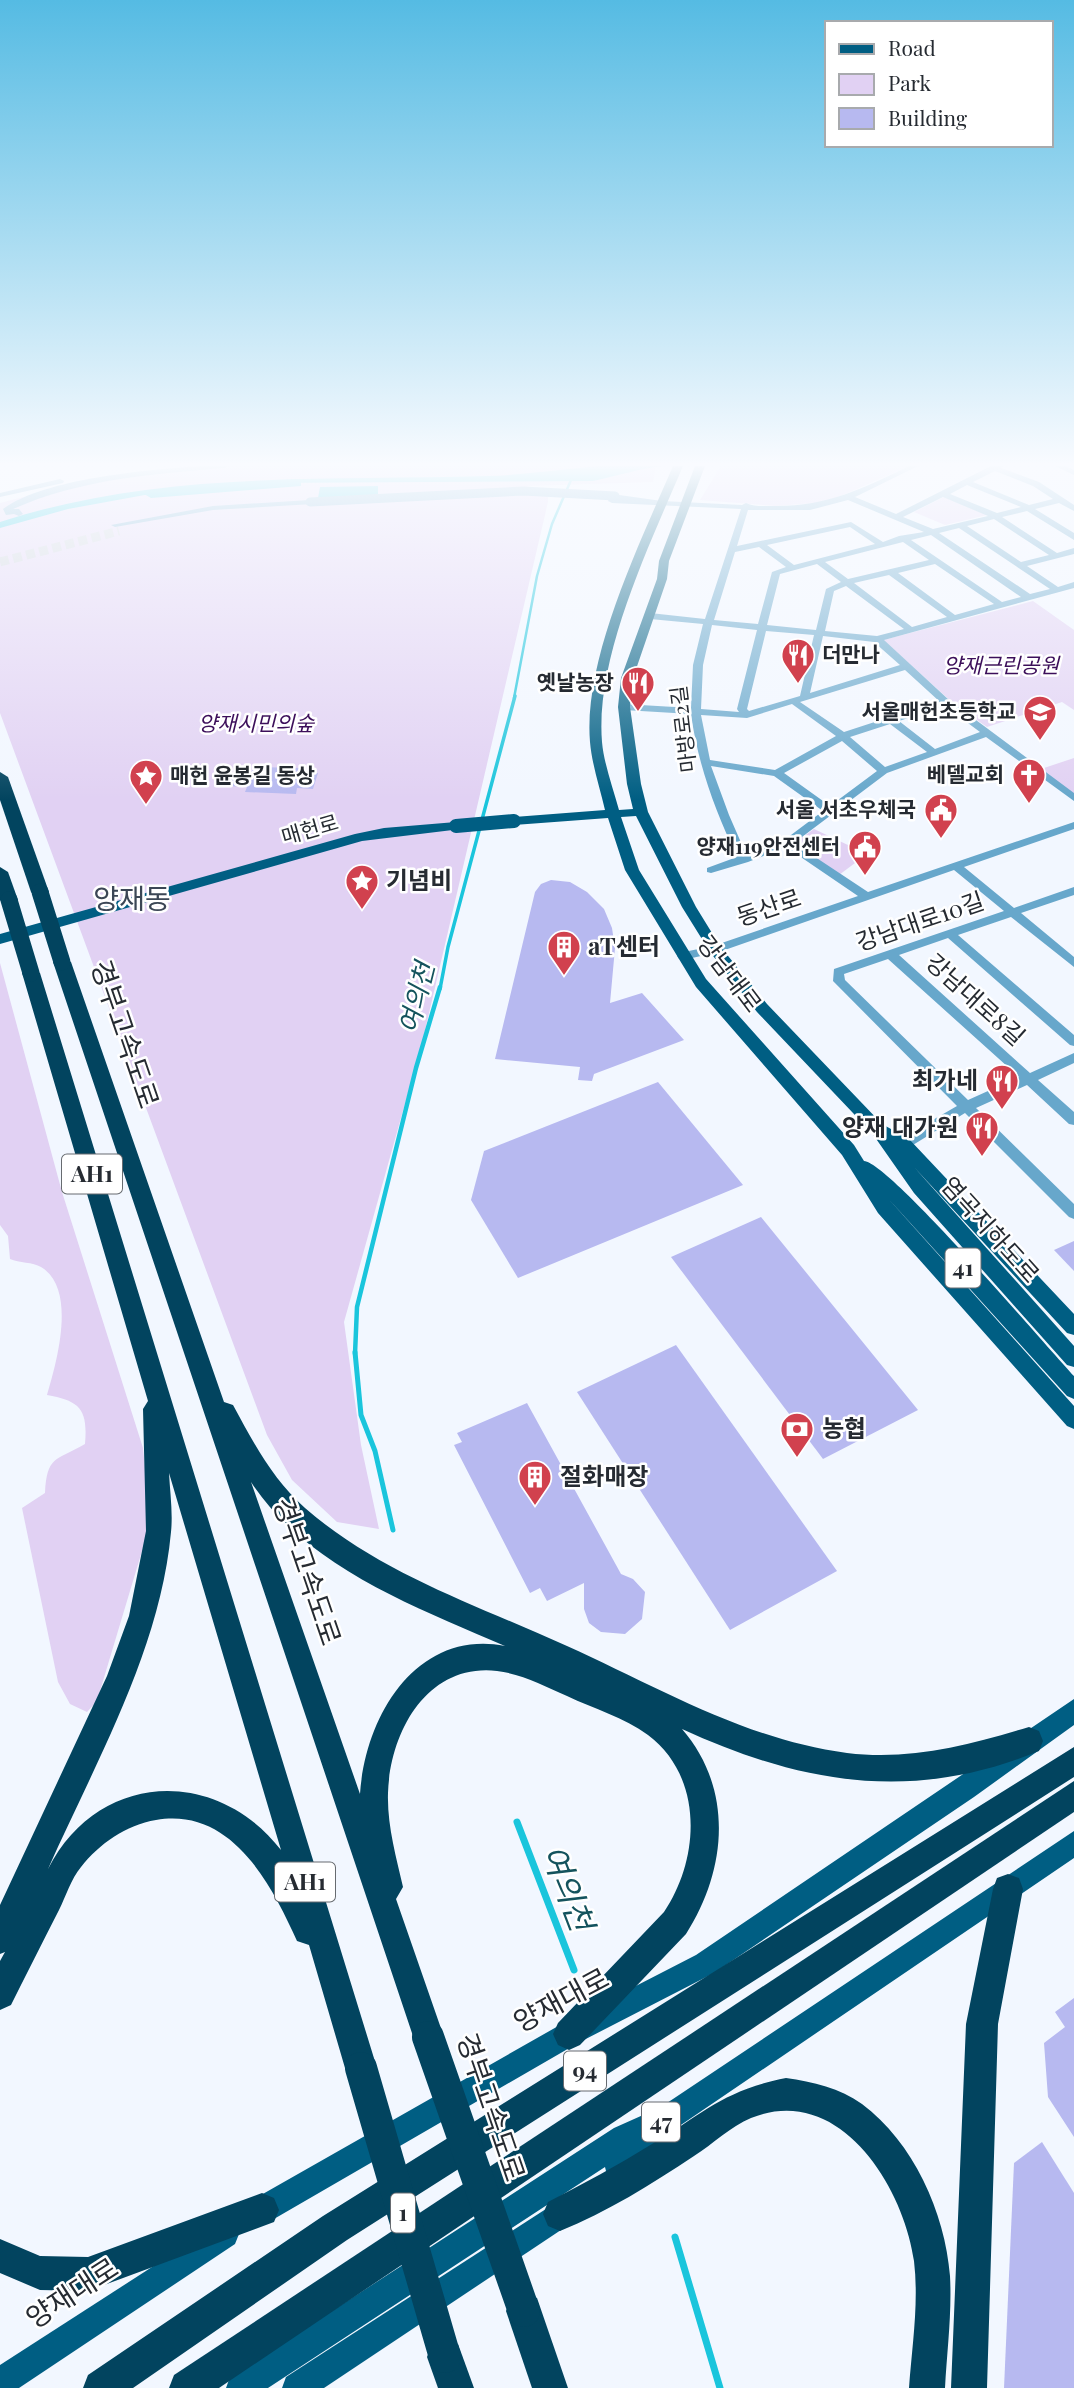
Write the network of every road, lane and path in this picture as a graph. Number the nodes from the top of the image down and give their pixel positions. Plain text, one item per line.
1 (631, 577) edge
2 (662, 577) edge
3 (724, 577) edge
4 (775, 577) edge
5 (842, 577) edge
6 (870, 577) edge
7 (898, 577) edge
8 (958, 577) edge
9 (998, 577) edge
10 (1038, 577) edge
11 (848, 582) junction
12 (1074, 585) edge
13 (1057, 590) junction
14 (1028, 598) junction
15 (1000, 605) junction
16 (650, 616) junction
17 (954, 618) junction
18 (710, 622) junction
19 (762, 627) junction
20 (911, 630) junction
21 (820, 633) junction
22 (877, 639) junction
23 (907, 666) junction
24 (804, 698) junction
25 (793, 701) junction
26 (946, 702) junction
27 (624, 707) junction
28 (698, 713) junction
29 (747, 715) junction
30 (892, 720) junction
31 (988, 733) junction
32 (843, 736) junction
33 (932, 751) junction
34 (704, 762) junction
35 (883, 771) junction
36 (777, 774) junction
37 (0, 777) edge
38 (1074, 798) edge
39 (829, 810) junction
40 (641, 812) junction
41 (613, 814) junction
42 (1074, 825) edge
43 (787, 843) junction
44 (744, 860) junction
45 (955, 865) junction
46 (711, 870) dead end
47 (0, 872) edge
48 (1068, 893) edge
49 (866, 897) junction
50 (1074, 904) edge
51 (1012, 912) junction
52 (950, 934) junction
53 (0, 939) edge
54 (715, 949) junction
55 (891, 955) junction
56 (683, 956) junction
57 (1074, 963) edge
58 (1074, 1042) edge
59 (1074, 1058) edge
60 (1028, 1079) junction
61 (967, 1106) junction
62 (1074, 1120) edge
63 (876, 1128) junction
64 (903, 1144) junction
65 (848, 1150) junction
66 (1074, 1213) edge
67 (1074, 1327) edge
68 (193, 1352) junction
69 (1074, 1359) edge
70 (154, 1375) junction
71 (1074, 1390) edge
72 (1074, 1420) edge
73 (1074, 1711) edge
74 (1029, 1741) junction
75 (1074, 1761) edge
76 (1074, 1795) edge
77 (1074, 1843) edge
78 (1008, 1889) junction
79 (0, 1939) edge
80 (405, 1971) junction
81 (0, 1994) edge
82 (339, 1999) junction
83 (569, 2034) junction
84 (671, 2117) junction
85 (262, 2210) junction
86 (560, 2214) junction
87 (0, 2256) edge
88 (451, 2372) edge
89 (0, 2383) edge
90 (101, 2388) edge
91 (187, 2388) edge
92 (241, 2388) edge
93 (297, 2388) edge
94 (550, 2388) edge
95 (927, 2388) edge
96 (969, 2388) edge

1 - 41 main road, 강남대로 / 41
2 - 16 main road, 강남대로 / 41
3 - 18 street, 마방로2길
4 - 19 street
5 - 11 street
6 - 11 street
7 - 17 street
8 - 15 street
9 - 14 street
10 - 13 street
11 - 20 street
11 - 21 street
12 - 13 street
13 - 14 street
14 - 15 street
15 - 17 street
16 - 18 street
16 - 27 main road, 강남대로 / 41
17 - 20 street
18 - 19 street
18 - 28 street, 마방로2길
19 - 21 street
19 - 29 street
20 - 22 street
21 - 22 street
21 - 24 street
22 - 23 street
23 - 24 street
23 - 26 street
24 - 25 street
25 - 29 street
25 - 32 street
26 - 30 street
26 - 31 street
27 - 28 street
27 - 40 main road, 강남대로 / 41
28 - 29 street
28 - 34 street, 마방로2길
30 - 32 street
30 - 33 street
31 - 33 street
31 - 38 street
32 - 35 street
32 - 36 street
33 - 35 street
34 - 36 street
34 - 44 street, 마방로2길
35 - 39 street
36 - 39 street
37 - 68 highway, 경부고속도로 / AH1, bridge
39 - 43 street
40 - 41 main road, 매헌로
40 - 54 main road, 강남대로 / 41
41 - 53 main road, 매헌로, bridge
41 - 56 main road, 강남대로 / 41
42 - 45 street, 동산로
43 - 44 street
43 - 49 street, 동산로
44 - 46 street
45 - 49 street, 동산로
45 - 51 street
47 - 70 highway, AH1, bridge
48 - 50 street
48 - 51 street, 강남대로10길
49 - 54 street, 동산로
51 - 52 street, 강남대로10길
51 - 57 street
52 - 55 street, 강남대로10길
52 - 58 street, 강남대로8길
54 - 56 street, 동산로
54 - 63 main road, 강남대로 / 41
55 - 60 street, 강남대로8길
55 - 61 street, 강남대로10길
56 - 65 main road, 강남대로 / 41
59 - 60 street, 강남대로8길
60 - 61 street, 강남대로8길
60 - 62 street, 강남대로8길
61 - 64 street, 강남대로8길
61 - 66 street
63 - 64 main road, 강남대로
63 - 69 main road, 염곡지하도로 / 41
64 - 67 main road, 강남대로
65 - 71 main road, 염곡지하도로 / 41
65 - 72 main road, 강남대로
68 - 74 highway
68 - 80 highway, 경부고속도로 / AH1
70 - 79 highway
70 - 82 highway, AH1
73 - 74 main road, 양재대로
74 - 83 main road, 양재대로
75 - 90 highway, 94
76 - 91 highway, 94
77 - 78 main road, 47
78 - 84 main road, 47
78 - 96 highway
80 - 83 highway
80 - 94 highway, 경부고속도로, bridge
81 - 82 highway
82 - 88 highway, 1, bridge
83 - 85 main road, 양재대로
84 - 86 main road
84 - 92 main road, 47
85 - 87 highway
85 - 89 main road, 양재대로
86 - 93 main road
86 - 95 highway

